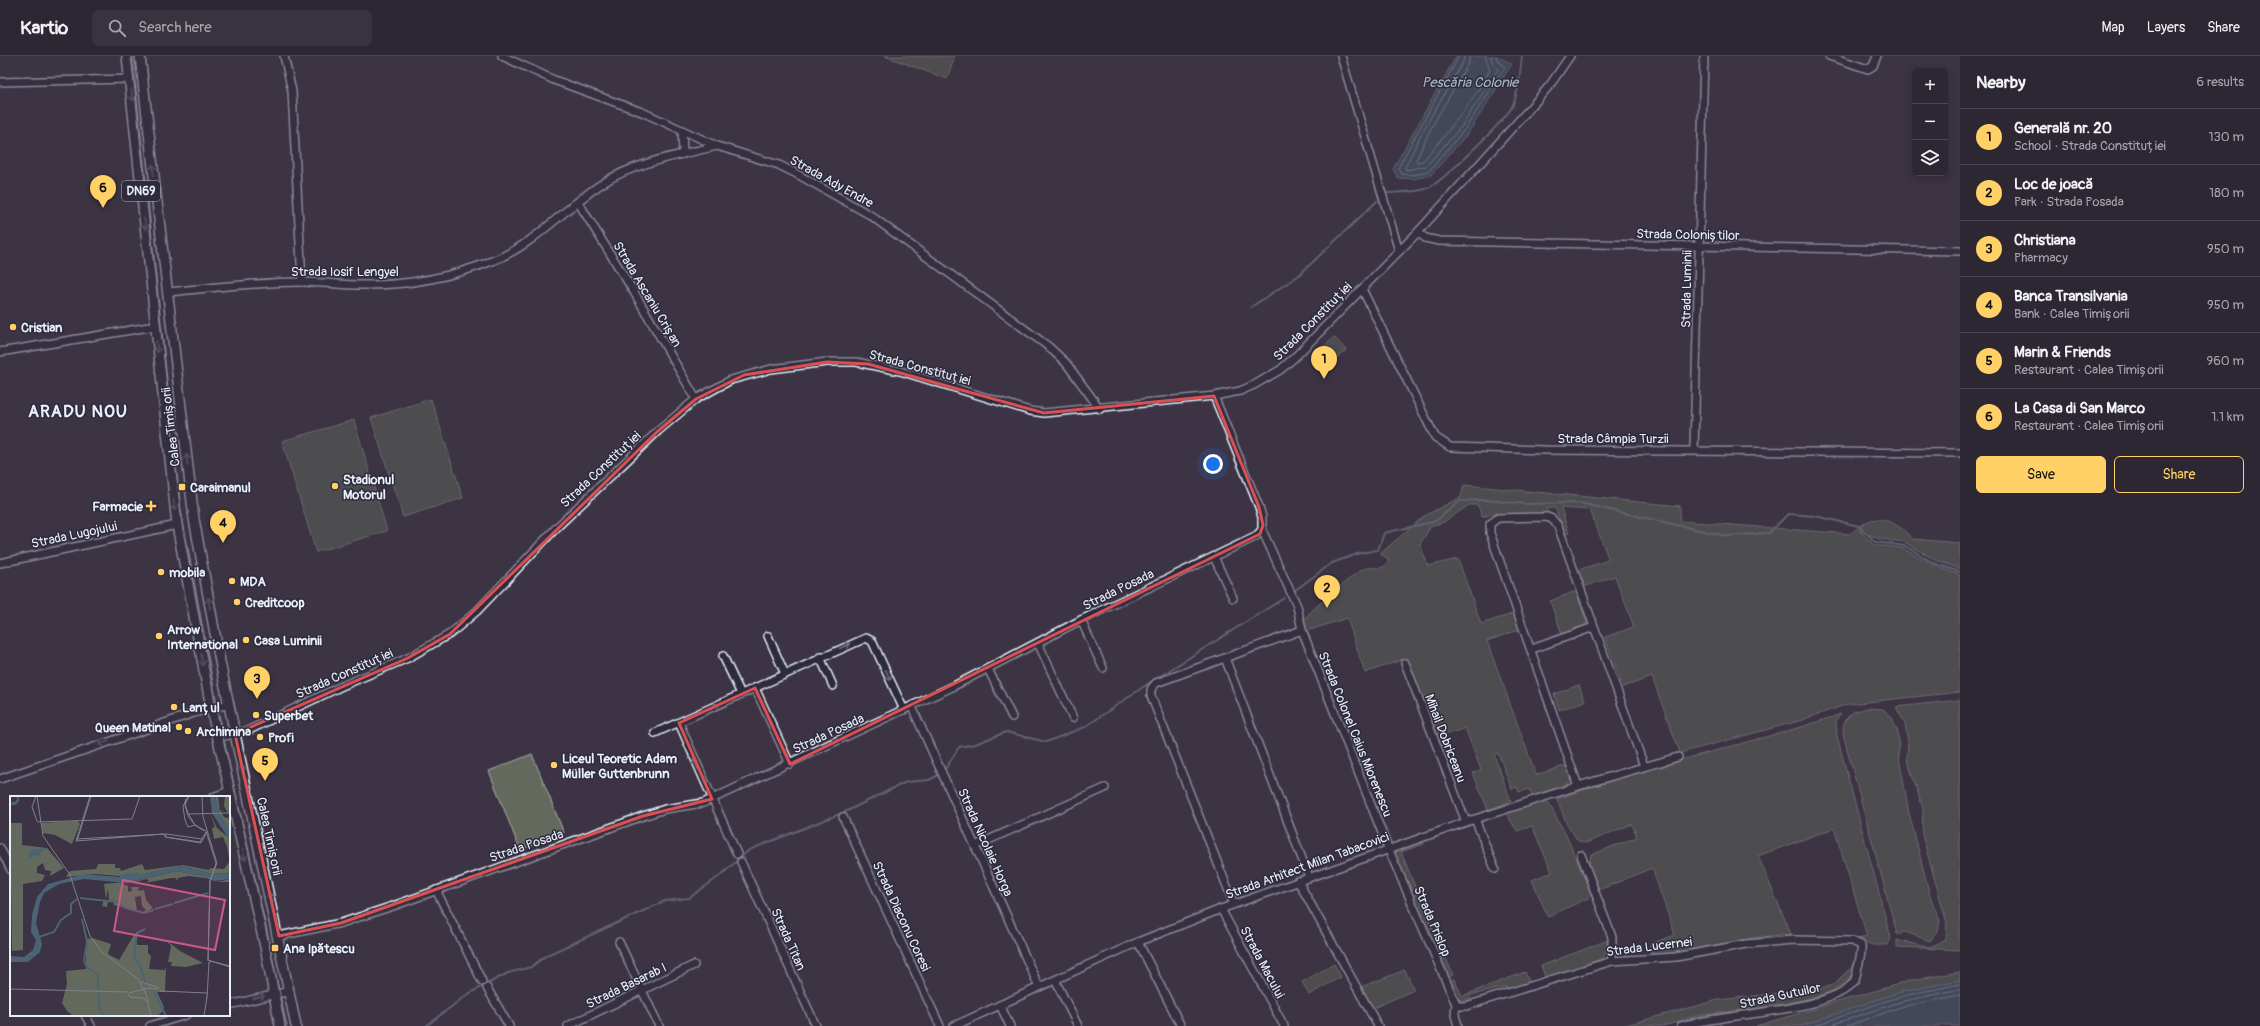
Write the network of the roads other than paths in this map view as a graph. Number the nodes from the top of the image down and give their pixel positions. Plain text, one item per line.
1 (127, 56) edge
2 (140, 56) edge
3 (284, 56) edge
4 (502, 56) edge
5 (1341, 56) edge
6 (1570, 56) edge
7 (1704, 56) edge
8 (1829, 56) edge
9 (1876, 56) edge
10 (130, 79) junction
11 (0, 82) edge
12 (682, 130) junction
13 (717, 146) junction
14 (683, 154) junction
15 (578, 202) junction
16 (1418, 232) junction
17 (1699, 246) junction
18 (1400, 251) junction
19 (1960, 251) edge
20 (302, 282) junction
21 (1362, 288) junction
22 (167, 292) junction
23 (155, 326) junction
24 (0, 352) edge
25 (1214, 396) junction
26 (696, 399) junction
27 (1100, 409) junction
28 (1694, 450) junction
29 (1960, 453) edge
30 (176, 525) junction
31 (1262, 530) junction
32 (1214, 556) junction
33 (0, 563) edge
34 (1233, 598) dead end
35 (1081, 620) junction
36 (1594, 627) junction
37 (1302, 630) junction
38 (768, 636) dead end
39 (1038, 643) junction
40 (1532, 649) junction
41 (723, 656) dead end
42 (820, 657) junction
43 (1225, 658) junction
44 (1405, 663) dead end
45 (1104, 668) dead end
46 (988, 669) junction
47 (785, 674) junction
48 (833, 686) dead end
49 (755, 688) junction
50 (741, 694) junction
51 (229, 704) junction
52 (912, 707) junction
53 (211, 708) junction
54 (904, 710) junction
55 (1012, 717) dead end
56 (1073, 718) dead end
57 (679, 723) junction
58 (656, 733) dead end
59 (235, 734) junction
60 (217, 738) junction
61 (1678, 757) dead end
62 (790, 764) junction
63 (1644, 766) junction
64 (0, 779) edge
65 (1578, 786) junction
66 (1105, 788) dead end
67 (229, 791) junction
68 (216, 796) edge
69 (712, 800) junction
70 (843, 817) dead end
71 (1475, 819) junction
72 (1466, 822) junction
73 (975, 846) junction
74 (0, 848) edge
75 (1388, 848) junction
76 (737, 854) dead end
77 (1581, 855) dead end
78 (741, 862) dead end
79 (10, 868) edge
80 (1495, 869) dead end
81 (1309, 877) junction
82 (1298, 881) junction
83 (436, 890) junction
84 (1234, 904) junction
85 (1222, 909) junction
86 (279, 936) junction
87 (619, 942) dead end
88 (1138, 942) junction
89 (1862, 948) joint
90 (1612, 961) junction
91 (694, 965) dead end
92 (1055, 980) junction
93 (482, 981) dead end
94 (1039, 987) junction
95 (487, 988) dead end
96 (641, 990) junction
97 (290, 991) junction
98 (274, 994) junction
99 (1456, 1004) junction
100 (230, 1005) edge
101 (1000, 1005) junction
102 (86, 1016) edge
103 (183, 1016) edge
104 (91, 1026) edge
105 (150, 1026) edge
106 (280, 1026) edge
107 (296, 1026) edge
108 (509, 1026) edge
109 (568, 1026) edge
110 (659, 1026) edge
111 (816, 1026) edge
112 (940, 1026) edge
113 (954, 1026) edge
114 (1010, 1026) edge
115 (1078, 1026) edge
116 (1181, 1026) edge
117 (1284, 1026) edge
118 (1378, 1026) edge
119 (1458, 1026) edge
120 (1681, 1026) edge

1 - 10 main road, Calea Timișorii / DN69
22 -> 2 main road, Calea Timișorii / DN69
3 - 20 street
4 - 12 street, Strada Ady Endre
5 - 18 street
6 - 16 street, Strada Constituției
7 - 17 street, Strada Luminii
8 - 9 street
10 - 11 street
10 -> 23 main road, Calea Timișorii / DN69
12 - 13 street, Strada Ady Endre
12 - 14 street
13 - 14 street, Strada Iosif Lengyel
13 - 27 street, Strada Ady Endre
14 - 15 street, Strada Iosif Lengyel
15 - 20 street, Strada Iosif Lengyel
15 - 26 street, Strada Ascaniu Crișan
16 - 17 street, Strada Coloniștilor
16 - 18 street, Strada Constituției
17 - 19 street, Strada Coloniștilor
17 - 28 street, Strada Luminii
18 - 21 street, Strada Constituției
20 - 22 street, Strada Iosif Lengyel
21 - 25 street, Strada Constituției
21 - 28 street, Strada Câmpia Turzii
51 -> 22 main road, Calea Timișorii / DN69
23 - 24 street
23 -> 30 main road, Calea Timișorii / DN69
25 - 27 street, Strada Constituției
25 - 31 street
26 - 27 street, Strada Constituției
26 - 59 street, Strada Constituției
28 - 29 street, Strada Câmpia Turzii
30 - 33 street, Strada Lugojului
30 -> 53 main road, Calea Timișorii / DN69
31 - 32 street, Strada Posada
31 - 37 street
32 - 34 street
32 - 35 street, Strada Posada
35 - 39 street, Strada Posada
35 - 45 street
36 - 40 street
36 - 40 street
36 - 63 street
37 - 43 street
37 - 75 street, Strada Colonel Caius Miorenescu
38 - 47 street
39 - 46 street, Strada Posada
39 - 56 street
40 - 65 street
41 - 50 street
42 - 47 street
42 - 48 street
42 -> 54 street
43 - 81 street
43 - 84 street
44 - 72 street, Mihail Dobriceanu
46 - 52 street, Strada Posada
46 - 55 street
47 - 49 street
49 - 50 street
49 - 62 street
57 -> 50 street
51 - 53 street
51 - 59 main road, Calea Timișorii / DN69
52 - 54 street, Strada Posada
52 - 73 street, Strada Nicolaie Horga
53 - 60 main road, Calea Timișorii / DN69
53 -> 64 street
54 - 62 street, Strada Posada
57 - 58 street
69 -> 57 street
59 - 60 street, Strada Constituției
86 -> 59 main road, Calea Timișorii / DN69
60 - 67 main road, Calea Timișorii / DN69
61 - 63 street, Strada Arhitect Milan Tabacovici
62 - 69 street, Strada Posada
63 - 65 street, Strada Arhitect Milan Tabacovici
65 - 71 street, Strada Arhitect Milan Tabacovici
66 - 73 street
67 - 68 street
67 -> 98 main road, Calea Timișorii / DN69
69 - 76 street
69 - 83 street, Strada Posada
70 - 112 street, Strada Diaconu Coresi
71 - 72 street, Strada Arhitect Milan Tabacovici
71 - 80 street
72 - 75 street, Strada Arhitect Milan Tabacovici
73 - 94 street, Strada Nicolaie Horga
74 - 79 street
75 - 81 street, Strada Arhitect Milan Tabacovici
75 - 99 street, Strada Prislop
77 - 90 street
78 - 111 street, Strada Titan
81 - 82 street, Strada Arhitect Milan Tabacovici
82 - 84 street, Strada Arhitect Milan Tabacovici
82 - 118 street
83 - 86 street, Strada Posada
83 - 93 street
84 - 85 street, Strada Arhitect Milan Tabacovici
85 - 88 street, Strada Arhitect Milan Tabacovici
85 - 117 street, Strada Macului
86 - 97 main road, Calea Timișorii / DN69
87 - 96 street
88 - 92 street, Strada Arhitect Milan Tabacovici
88 - 116 street
89 - 90 street, Strada Lucernei
89 - 120 street, Strada Gutuilor
90 - 99 street, Strada Lucernei
91 - 96 street, Strada Basarab I
92 - 94 street, Strada Arhitect Milan Tabacovici
92 - 115 street
94 - 101 street, Strada Arhitect Milan Tabacovici
95 - 108 street
96 - 109 street, Strada Basarab I
96 - 110 street
97 - 98 street
97 - 107 main road, Calea Timișorii / DN69
100 -> 98 street
98 - 106 main road, Calea Timișorii / DN69
99 - 119 street, Strada Prislop
101 - 113 street, Strada Arhitect Milan Tabacovici
101 - 114 street
102 - 104 street
103 - 105 street

